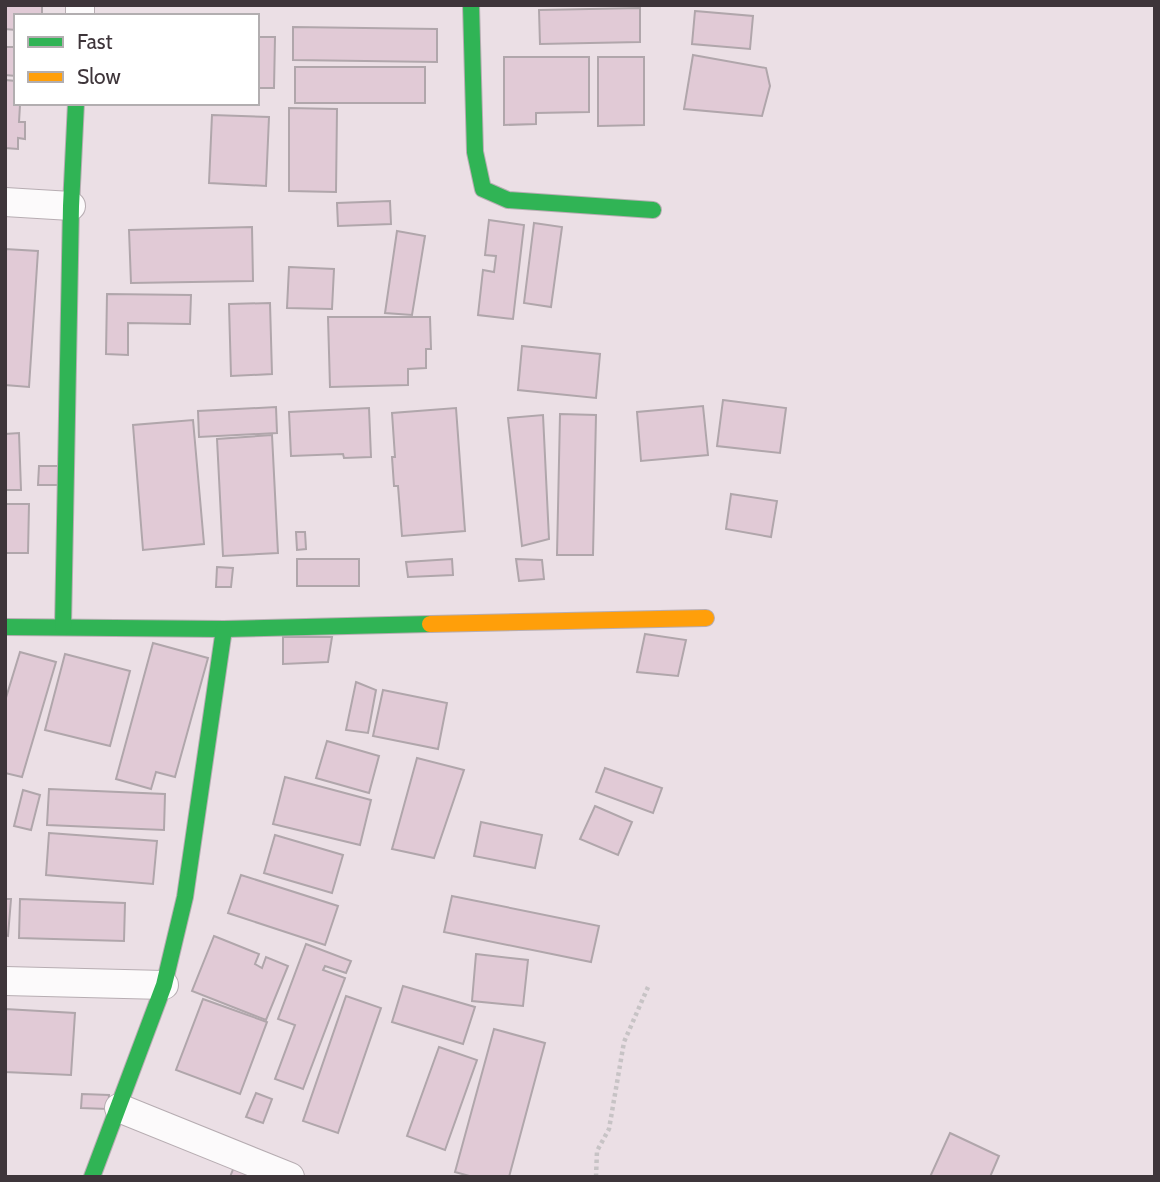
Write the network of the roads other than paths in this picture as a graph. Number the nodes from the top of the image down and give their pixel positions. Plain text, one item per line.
1 (471, 5) edge
2 (76, 105) edge
3 (5, 202) edge
4 (71, 206) junction
5 (653, 210) dead end
6 (706, 618) dead end
7 (63, 626) junction
8 (5, 627) edge
9 (224, 629) junction
10 (5, 981) edge
11 (164, 985) junction
12 (119, 1108) junction
13 (92, 1177) edge
14 (290, 1177) edge

1 - 5 street
2 - 4 street
3 - 4 street
4 - 7 street
6 - 9 street
7 - 8 street
7 - 9 street
9 - 11 street
10 - 11 street
11 - 12 street
12 - 13 street
12 - 14 street

